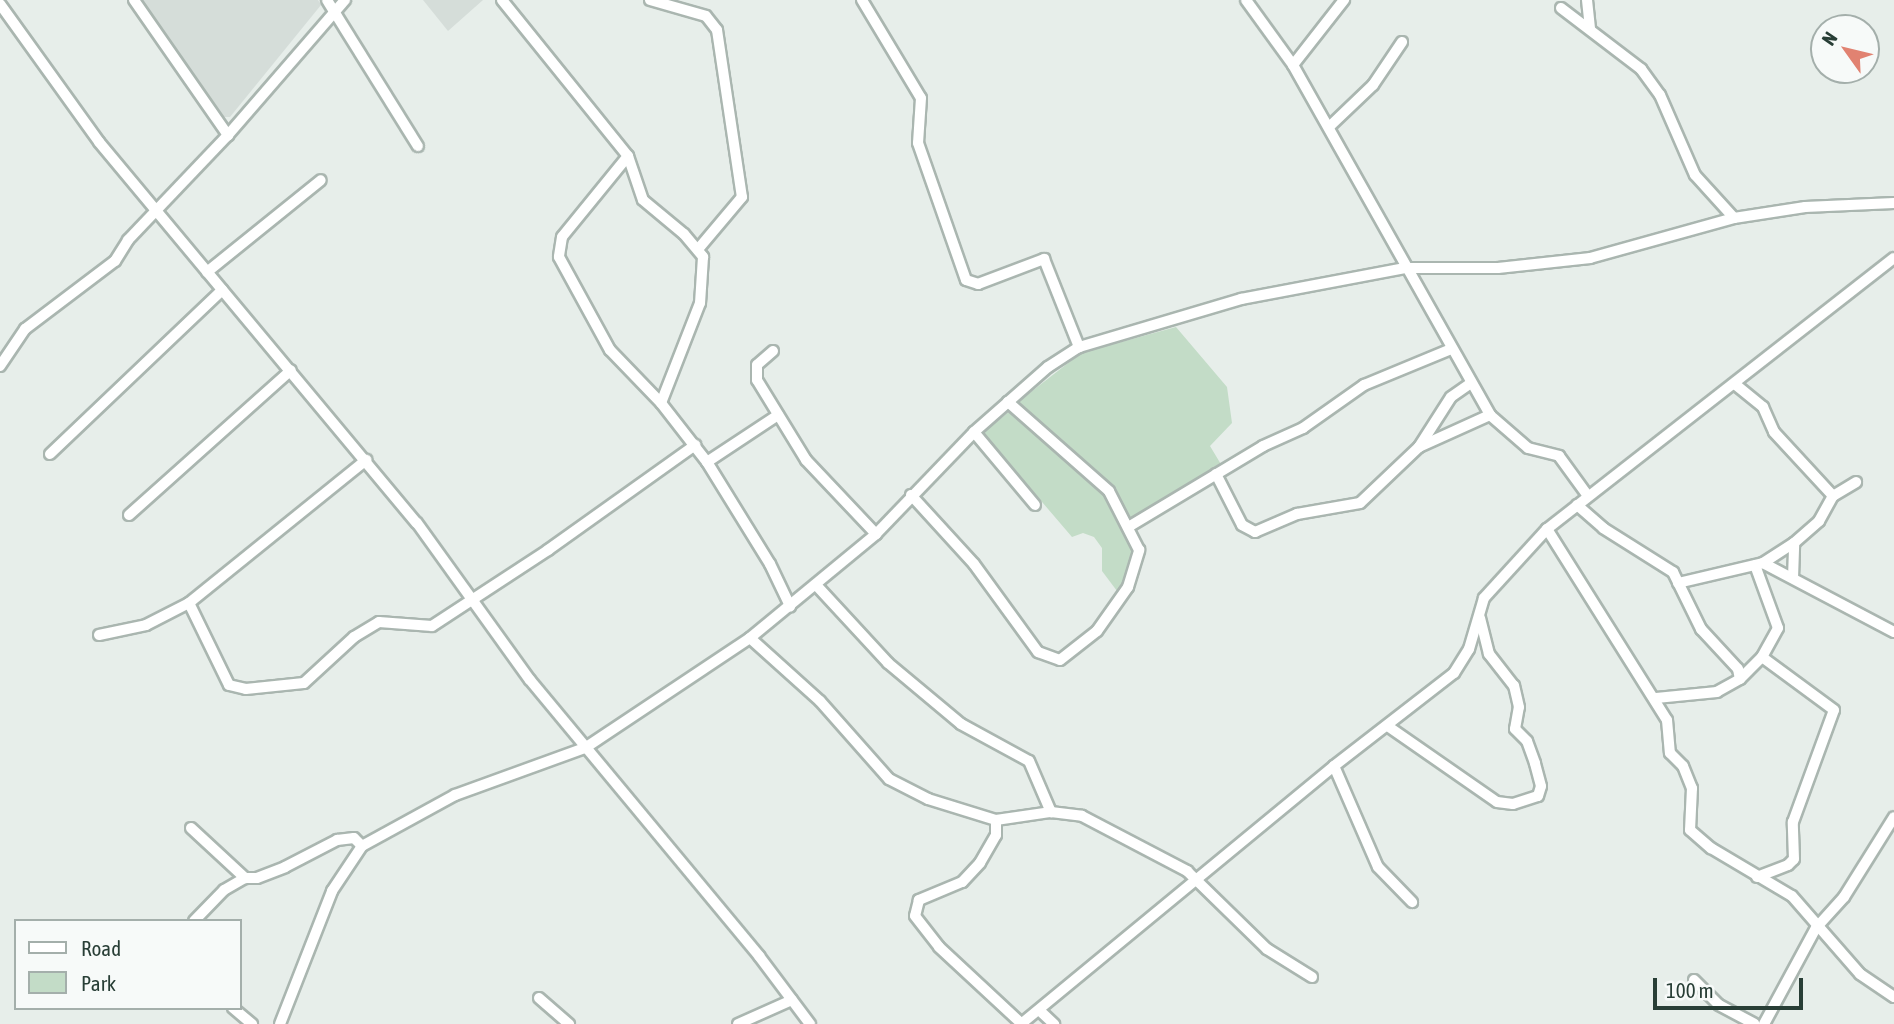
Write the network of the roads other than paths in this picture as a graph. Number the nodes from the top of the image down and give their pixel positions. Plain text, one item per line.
1 (134, 0) edge
2 (327, 0) edge
3 (345, 0) edge
4 (502, 0) edge
5 (650, 0) edge
6 (862, 0) edge
7 (1246, 0) edge
8 (1344, 0) edge
9 (1587, 0) edge
10 (0, 4) edge
11 (1561, 8) dead end
12 (335, 12) junction
13 (1590, 29) junction
14 (1402, 42) dead end
15 (1293, 65) junction
16 (1329, 127) junction
17 (228, 135) junction
18 (418, 146) dead end
19 (628, 156) junction
20 (321, 180) dead end
21 (1894, 203) edge
22 (156, 209) junction
23 (1734, 218) junction
24 (699, 248) junction
25 (1894, 258) edge
26 (1405, 268) junction
27 (207, 272) junction
28 (222, 290) junction
29 (1079, 347) junction
30 (1451, 349) junction
31 (772, 351) dead end
32 (0, 366) edge
33 (292, 370) junction
34 (1471, 383) junction
35 (1736, 385) junction
36 (1008, 402) junction
37 (661, 403) junction
38 (778, 415) junction
39 (1490, 415) junction
40 (974, 432) junction
41 (695, 445) junction
42 (1419, 447) junction
43 (50, 454) dead end
44 (366, 460) junction
45 (707, 462) junction
46 (1216, 474) junction
47 (1856, 482) dead end
48 (911, 495) junction
49 (1588, 496) junction
50 (1833, 496) junction
51 (1035, 505) dead end
52 (1577, 505) junction
53 (129, 515) dead end
54 (1130, 526) junction
55 (1547, 529) junction
56 (876, 534) junction
57 (1794, 543) junction
58 (1759, 564) junction
59 (1793, 578) junction
60 (1678, 583) junction
61 (817, 586) junction
62 (472, 598) junction
63 (189, 603) junction
64 (790, 606) junction
65 (1479, 615) junction
66 (1894, 632) edge
67 (99, 635) dead end
68 (750, 638) junction
69 (1762, 657) junction
70 (1740, 680) junction
71 (1656, 698) junction
72 (1389, 727) junction
73 (585, 748) junction
74 (1334, 766) junction
75 (1051, 812) junction
76 (1894, 817) edge
77 (996, 820) junction
78 (191, 828) dead end
79 (362, 846) junction
80 (1756, 877) junction
81 (245, 878) junction
82 (1198, 880) junction
83 (1412, 902) dead end
84 (196, 919) edge
85 (1816, 928) junction
86 (1312, 977) dead end
87 (1694, 980) dead end
88 (1894, 997) edge
89 (539, 998) dead end
90 (792, 1000) junction
91 (235, 1010) edge
92 (1039, 1010) junction
93 (252, 1024) edge
94 (280, 1024) edge
95 (569, 1024) edge
96 (738, 1024) edge
97 (810, 1024) edge
98 (1022, 1024) edge
99 (1054, 1024) edge
100 (1754, 1024) edge
101 (1764, 1024) edge

1 - 17 street
2 - 12 street
3 - 12 street
4 - 19 street
5 - 24 street
6 - 29 street
7 - 15 street
8 - 15 street
9 - 13 street
10 - 22 street
11 - 13 street
12 - 17 street
12 - 18 street
13 - 23 street
14 - 16 street
15 - 16 street
16 - 26 street
17 - 22 street
19 - 24 street
19 - 37 street
20 - 27 street
21 - 23 street
22 - 27 street
22 - 32 street
23 - 26 street
24 - 37 street
25 - 35 street
26 - 29 street
26 - 30 street
27 - 28 street
28 - 33 street
28 - 43 street
29 - 36 street
30 - 34 street
30 - 46 street
31 - 38 street
33 - 44 street
33 - 53 street
34 - 39 street
34 - 42 street
35 - 49 street
35 - 50 street
36 - 40 street
36 - 54 street
37 - 41 street
38 - 45 street
38 - 56 street
39 - 42 street
39 - 49 street
40 - 48 street
40 - 51 street
41 - 45 street
41 - 62 street
42 - 46 street
44 - 62 street
44 - 63 street
45 - 64 street
46 - 54 street
47 - 50 street
48 - 54 street
48 - 56 street
49 - 52 street
50 - 57 street
52 - 55 street
52 - 60 street
55 - 65 street
55 - 71 street
56 - 61 street
57 - 58 street
57 - 59 street
58 - 59 street
58 - 60 street
58 - 69 street
59 - 66 street
60 - 70 street
61 - 64 street
61 - 75 street
62 - 63 street
62 - 73 street
63 - 67 street
64 - 68 street
65 - 72 street
65 - 72 street
68 - 73 street
68 - 77 street
69 - 70 street
69 - 80 street
70 - 71 street
71 - 80 street
72 - 74 street
73 - 79 street
73 - 90 street
74 - 82 street
74 - 83 street
75 - 77 street
75 - 82 street
76 - 85 street
77 - 98 street
78 - 81 street
79 - 81 street
79 - 94 street
80 - 85 street
81 - 84 street
82 - 86 street
82 - 92 street
85 - 88 street
85 - 101 street
87 - 100 street
89 - 95 street
90 - 96 street
90 - 97 street
91 - 93 street
92 - 98 street
92 - 99 street

